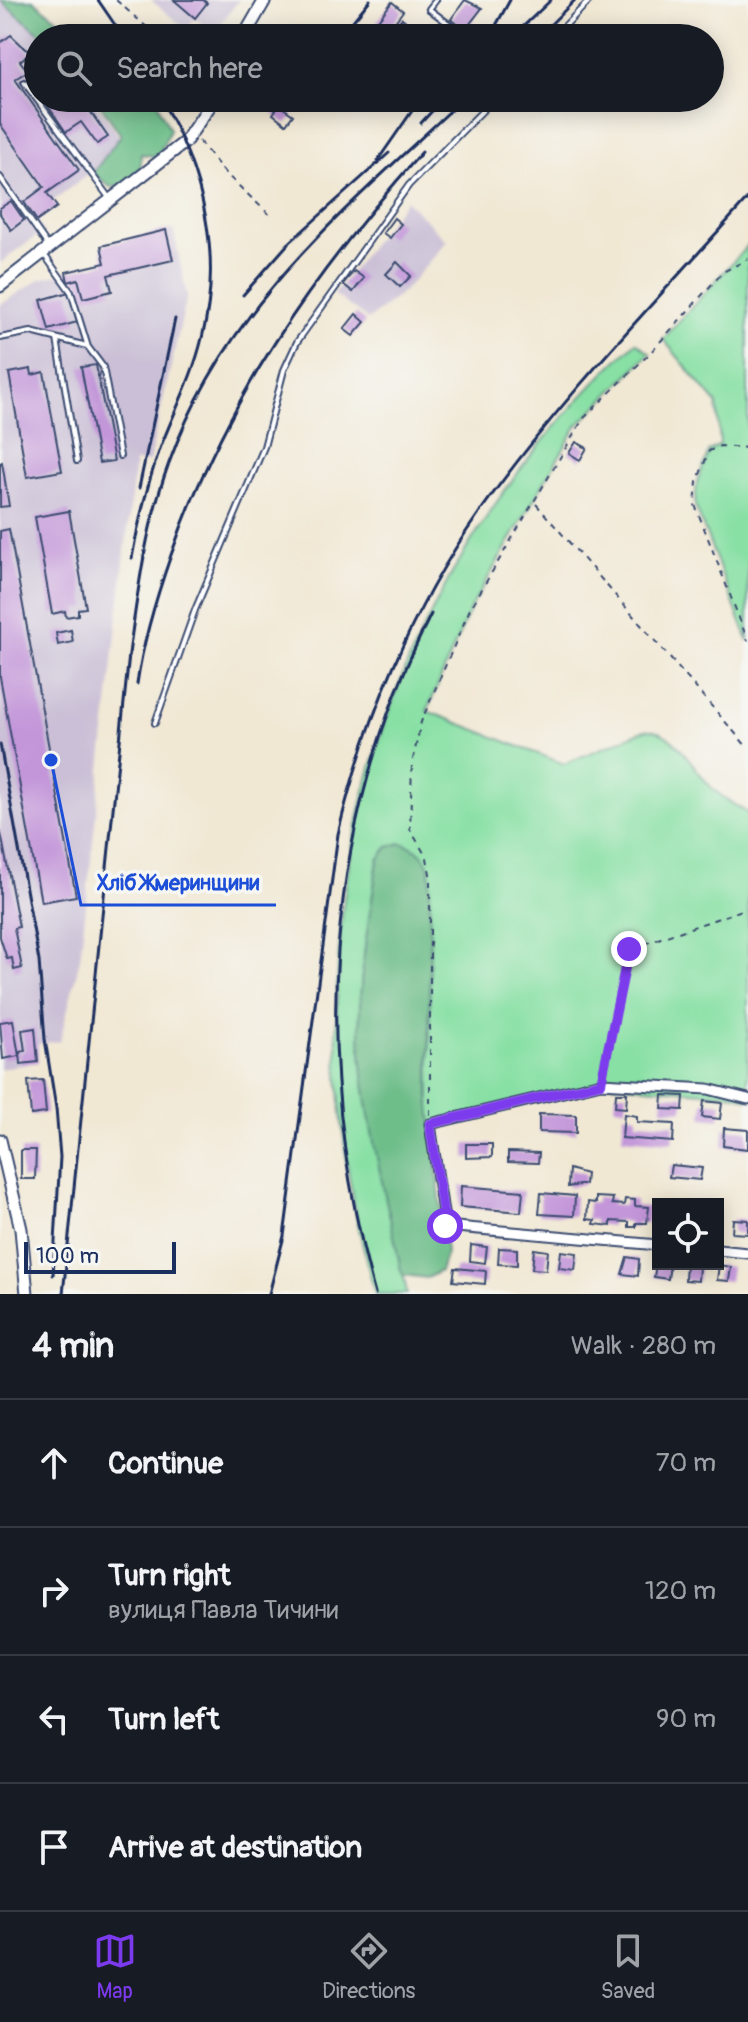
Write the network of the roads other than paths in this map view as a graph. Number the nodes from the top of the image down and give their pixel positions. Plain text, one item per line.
1 (436, 0) edge
2 (590, 0) edge
3 (261, 1) edge
4 (250, 24) edge
5 (449, 24) edge
6 (567, 24) edge
7 (46, 112) edge
8 (206, 112) edge
9 (481, 112) edge
10 (0, 177) edge
11 (111, 202) junction
12 (47, 251) junction
13 (0, 286) edge
14 (0, 338) edge
15 (57, 339) junction
16 (88, 347) junction
17 (120, 456) dead end
18 (77, 461) dead end
19 (155, 723) dead end
20 (748, 1099) edge
21 (0, 1140) edge
22 (652, 1244) edge
23 (724, 1251) edge
24 (748, 1253) edge
25 (27, 1294) edge

1 - 5 lane
2 - 6 lane
3 - 4 street
7 - 11 lane
8 - 11 street
9 - 19 lane
10 - 12 lane
11 - 12 street
12 - 13 street
12 - 16 lane
14 - 15 lane
15 - 16 lane
15 - 18 lane
16 - 17 lane
20 - 22 street
21 - 25 street
23 - 24 street

